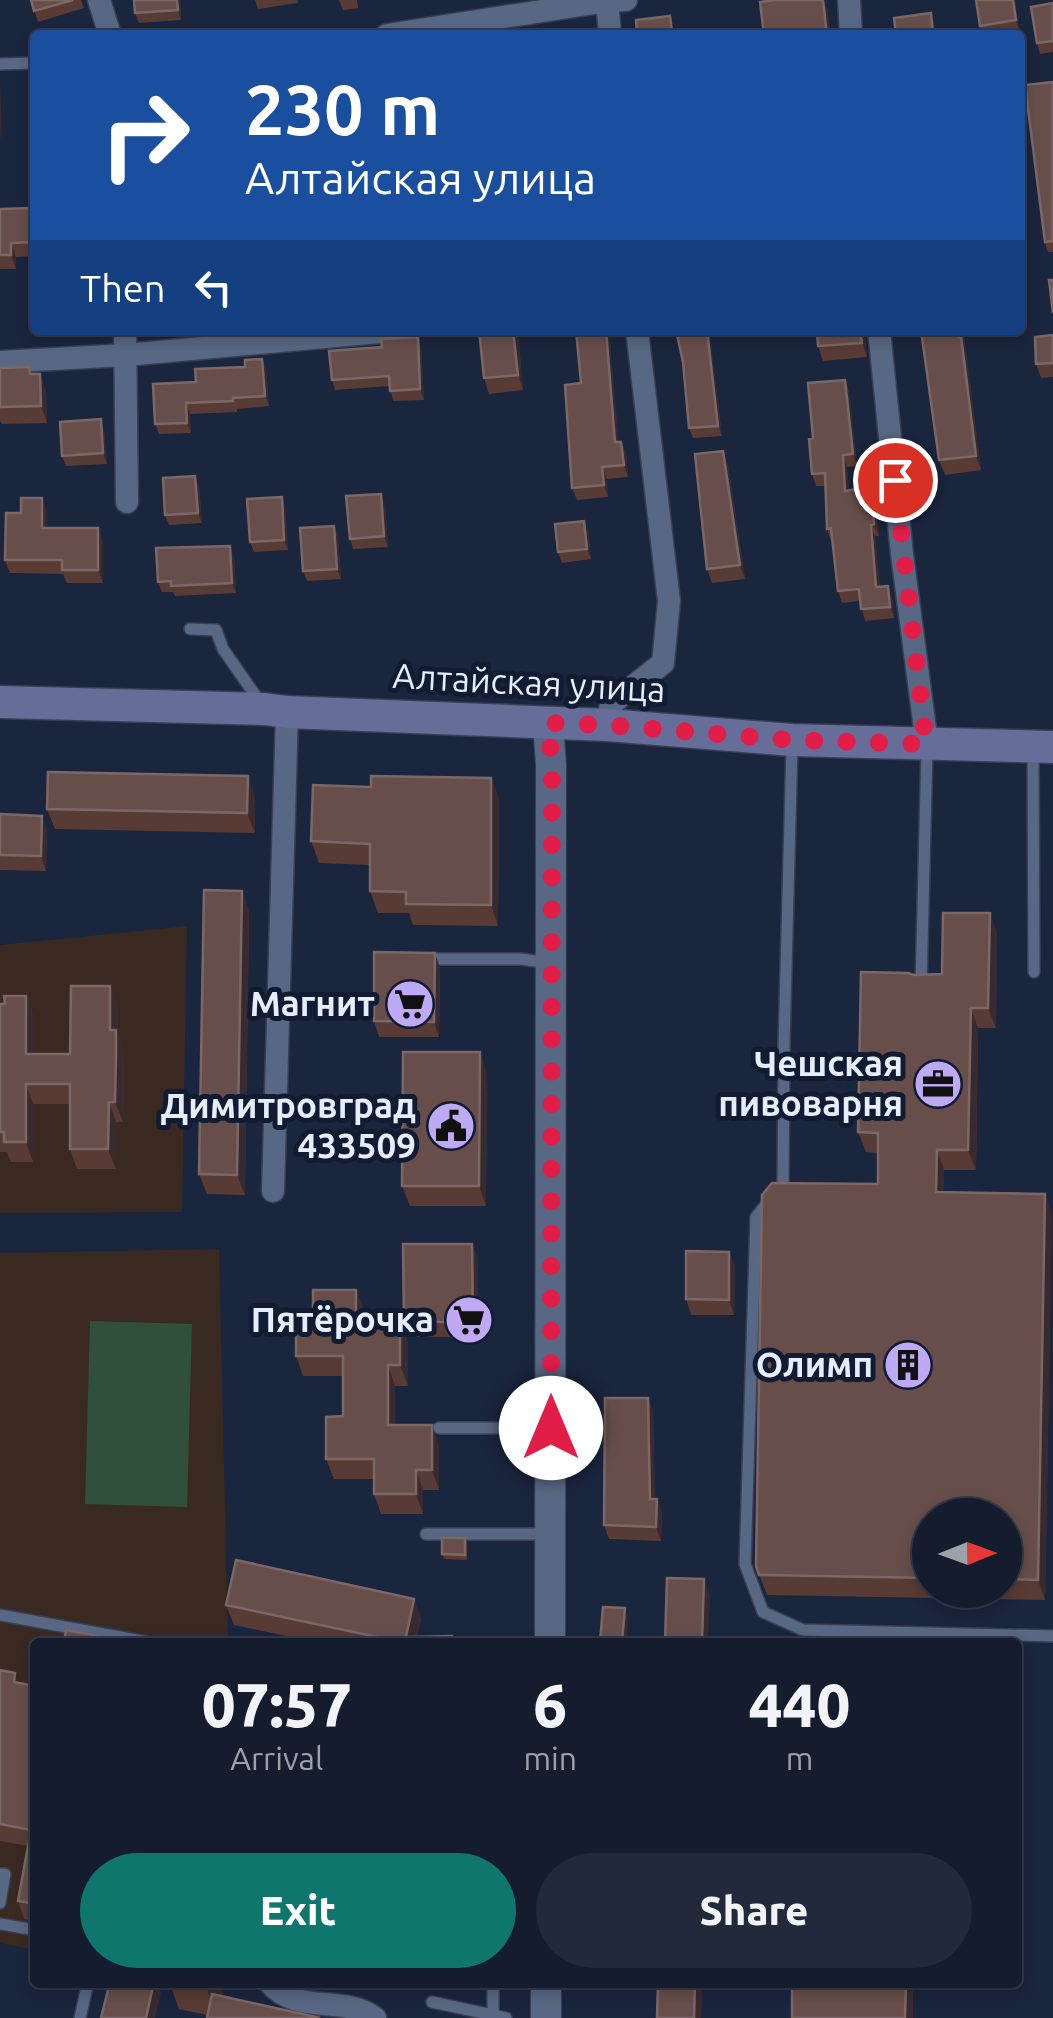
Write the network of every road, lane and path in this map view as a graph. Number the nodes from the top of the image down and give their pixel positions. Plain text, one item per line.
1 (99, 0) edge
2 (607, 0) edge
3 (626, 0) edge
4 (849, 0) edge
5 (108, 30) edge
6 (418, 30) edge
7 (610, 30) edge
8 (850, 30) edge
9 (30, 63) edge
10 (0, 64) edge
11 (125, 335) edge
12 (347, 335) edge
13 (637, 335) edge
14 (880, 335) edge
15 (125, 355) junction
16 (0, 362) edge
17 (127, 502) dead end
18 (190, 629) dead end
19 (0, 702) edge
20 (275, 710) junction
21 (548, 723) junction
22 (607, 725) junction
23 (792, 740) junction
24 (926, 744) junction
25 (1043, 747) edge
26 (421, 959) edge
27 (550, 963) junction
28 (1034, 972) dead end
29 (921, 986) edge
30 (273, 1192) dead end
31 (439, 1428) dead end
32 (551, 1428) junction
33 (426, 1534) dead end
34 (551, 1534) junction
35 (0, 1615) edge
36 (1053, 1636) edge
37 (124, 1638) edge
38 (550, 1638) edge
39 (0, 1874) edge
40 (0, 1903) edge
41 (0, 1924) edge
42 (30, 1929) edge
43 (87, 1988) edge
44 (274, 1988) edge
45 (495, 1988) edge
46 (546, 1988) edge
47 (432, 2002) dead end
48 (500, 2016) edge
49 (80, 2018) edge
50 (376, 2018) edge
51 (546, 2018) edge

1 - 5 street
2 - 3 street
2 - 6 street
2 - 7 street
4 - 8 street
9 - 10 lane
11 - 15 street
12 - 15 street
13 - 22 street
14 - 24 street
15 - 16 street
15 - 17 street
18 - 20 lane
19 - 20 main road, Алтайская улица
20 - 21 main road, Алтайская улица
20 - 30 street
21 - 22 main road, Алтайская улица
21 - 27 street
22 - 23 main road, Алтайская улица
23 - 24 main road, Алтайская улица
23 - 36 lane
24 - 25 main road, Алтайская улица
24 - 29 lane
25 - 28 lane
26 - 27 lane
27 - 32 street
31 - 32 lane
32 - 34 street
33 - 34 lane
34 - 38 street
35 - 37 lane
39 - 40 lane
41 - 42 lane
43 - 49 lane
44 - 50 street
45 - 48 lane
46 - 51 street
47 - 48 lane

